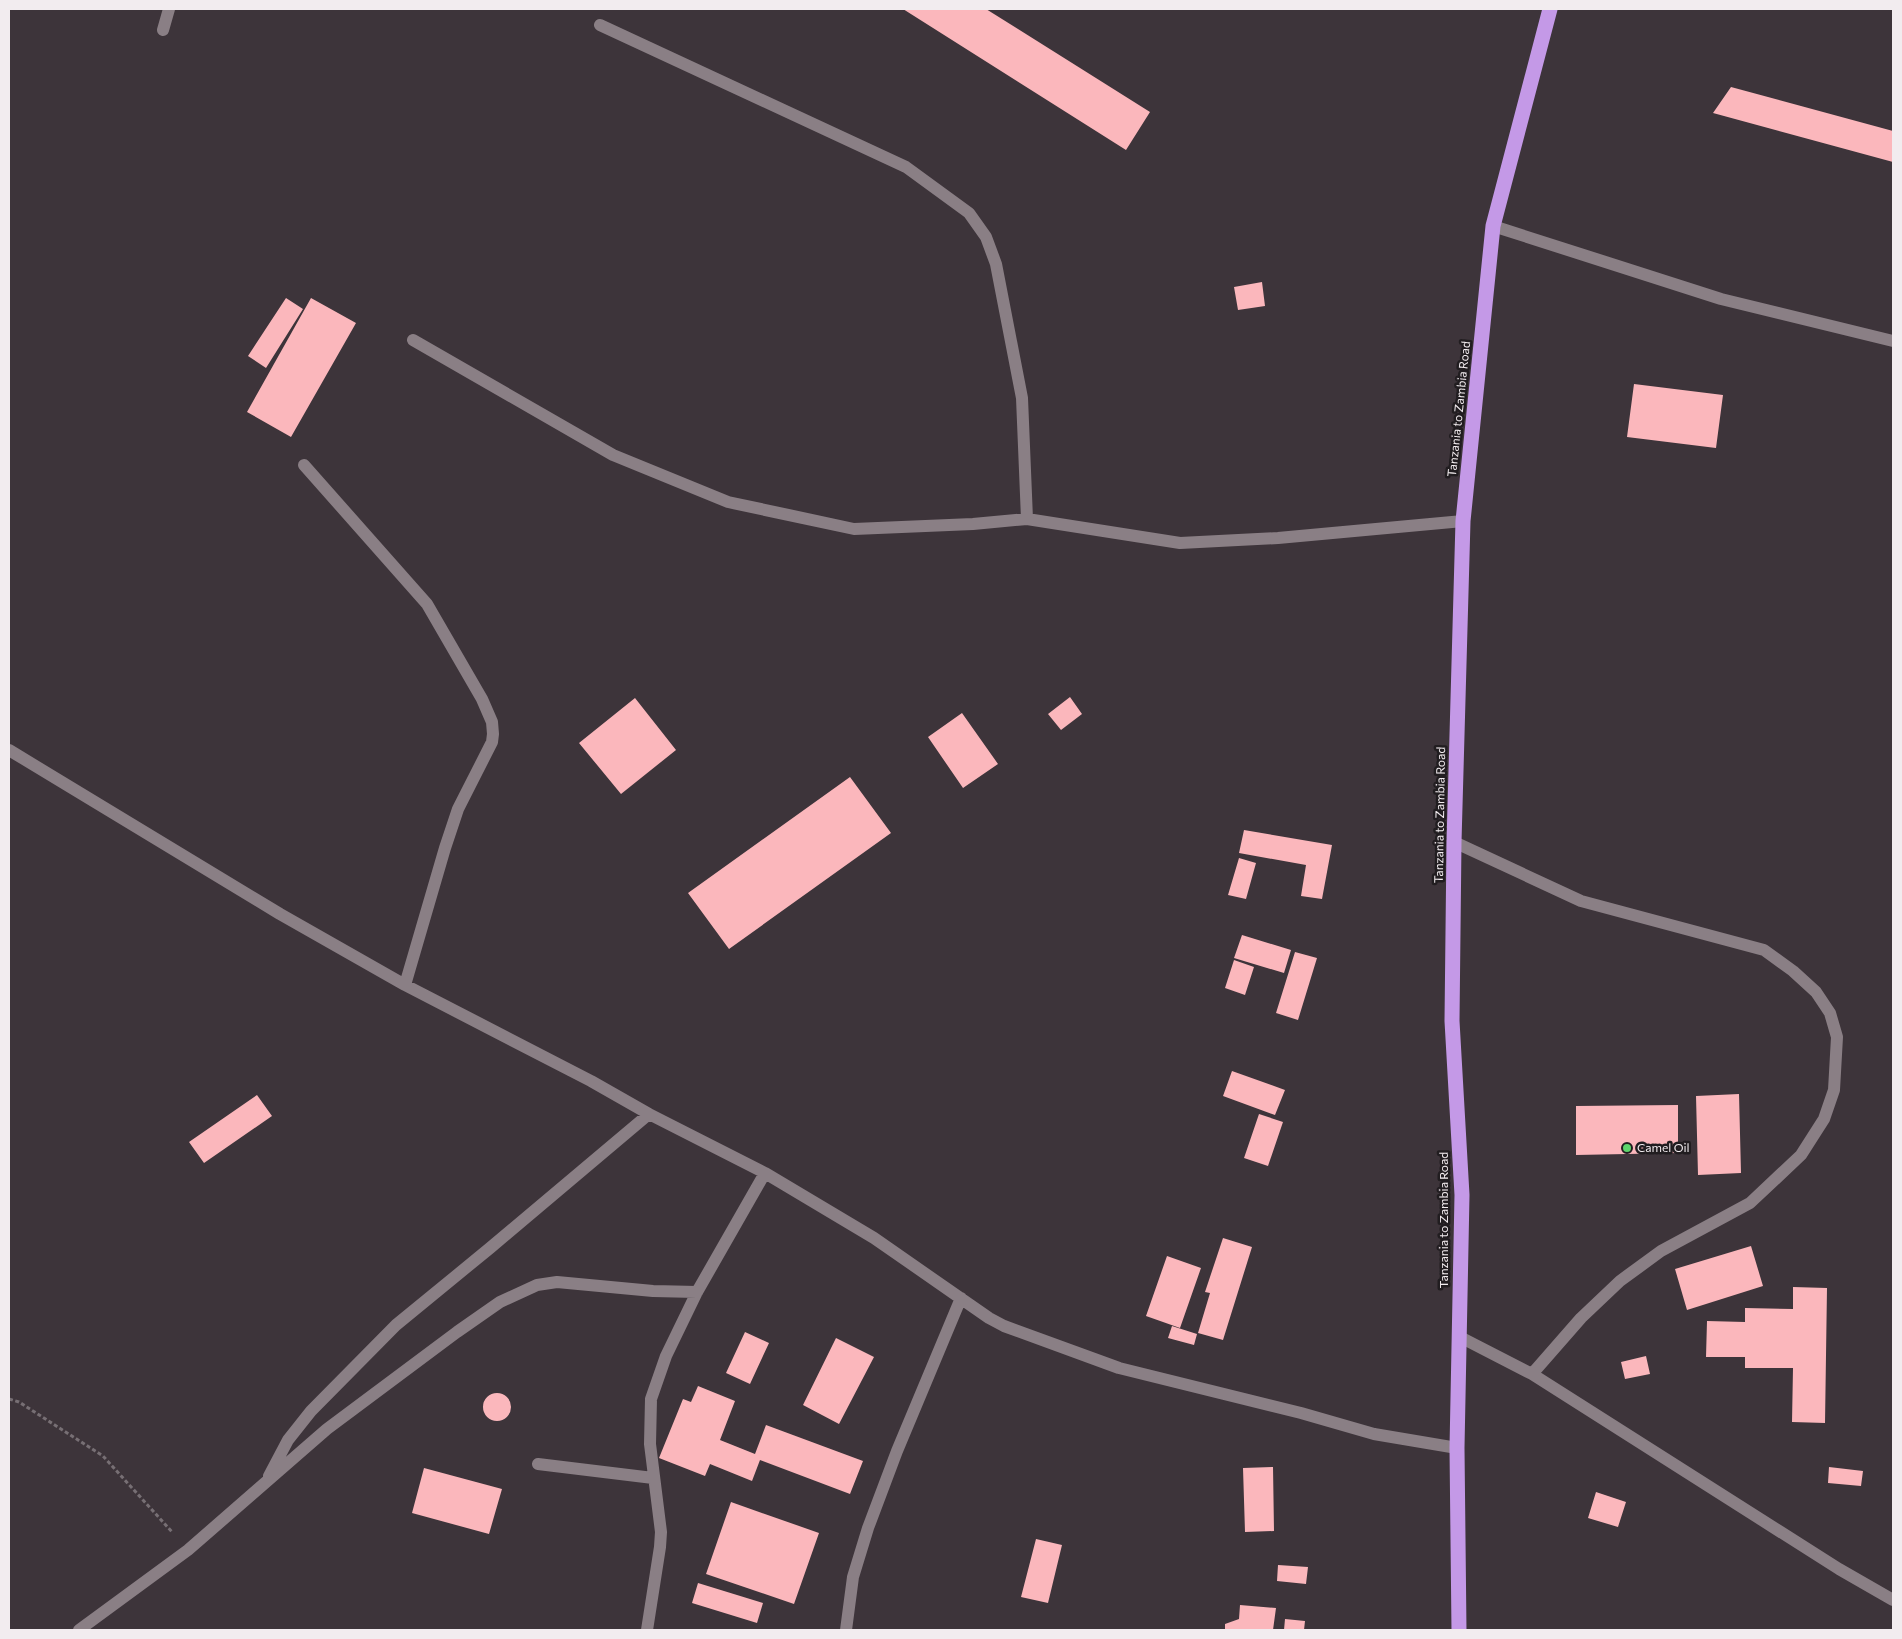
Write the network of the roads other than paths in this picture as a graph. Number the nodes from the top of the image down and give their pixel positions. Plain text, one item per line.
1 (169, 9) edge
2 (1550, 9) edge
3 (600, 25) dead end
4 (163, 30) dead end
5 (1493, 226) junction
6 (413, 340) dead end
7 (1893, 341) edge
8 (304, 465) dead end
9 (1027, 519) junction
10 (1463, 521) junction
11 (9, 750) edge
12 (1454, 842) junction
13 (405, 985) junction
14 (649, 1114) junction
15 (765, 1173) junction
16 (698, 1292) junction
17 (961, 1298) junction
18 (1458, 1336) junction
19 (1532, 1374) junction
20 (1457, 1448) junction
21 (538, 1464) dead end
22 (653, 1478) junction
23 (265, 1482) junction
24 (1893, 1600) edge
25 (79, 1630) edge
26 (648, 1630) edge
27 (846, 1630) edge
28 (1459, 1630) edge

1 - 4 street
2 - 5 highway, Tanzania to Zambia Road
3 - 9 street
5 - 7 street
5 - 10 highway, Tanzania to Zambia Road
6 - 9 street
8 - 13 street
9 - 10 street
10 - 12 highway, Tanzania to Zambia Road
11 - 13 street
12 - 18 highway, Tanzania to Zambia Road
12 - 19 street
13 - 14 street
14 - 15 street
14 - 23 street
15 - 16 street
15 - 17 street
16 - 22 street
16 - 23 street
17 - 20 street
17 - 27 street
18 - 19 street
18 - 20 highway, Tanzania to Zambia Road
19 - 24 street
20 - 28 highway, Tanzania to Zambia Road
21 - 22 street
22 - 26 street
23 - 25 street

